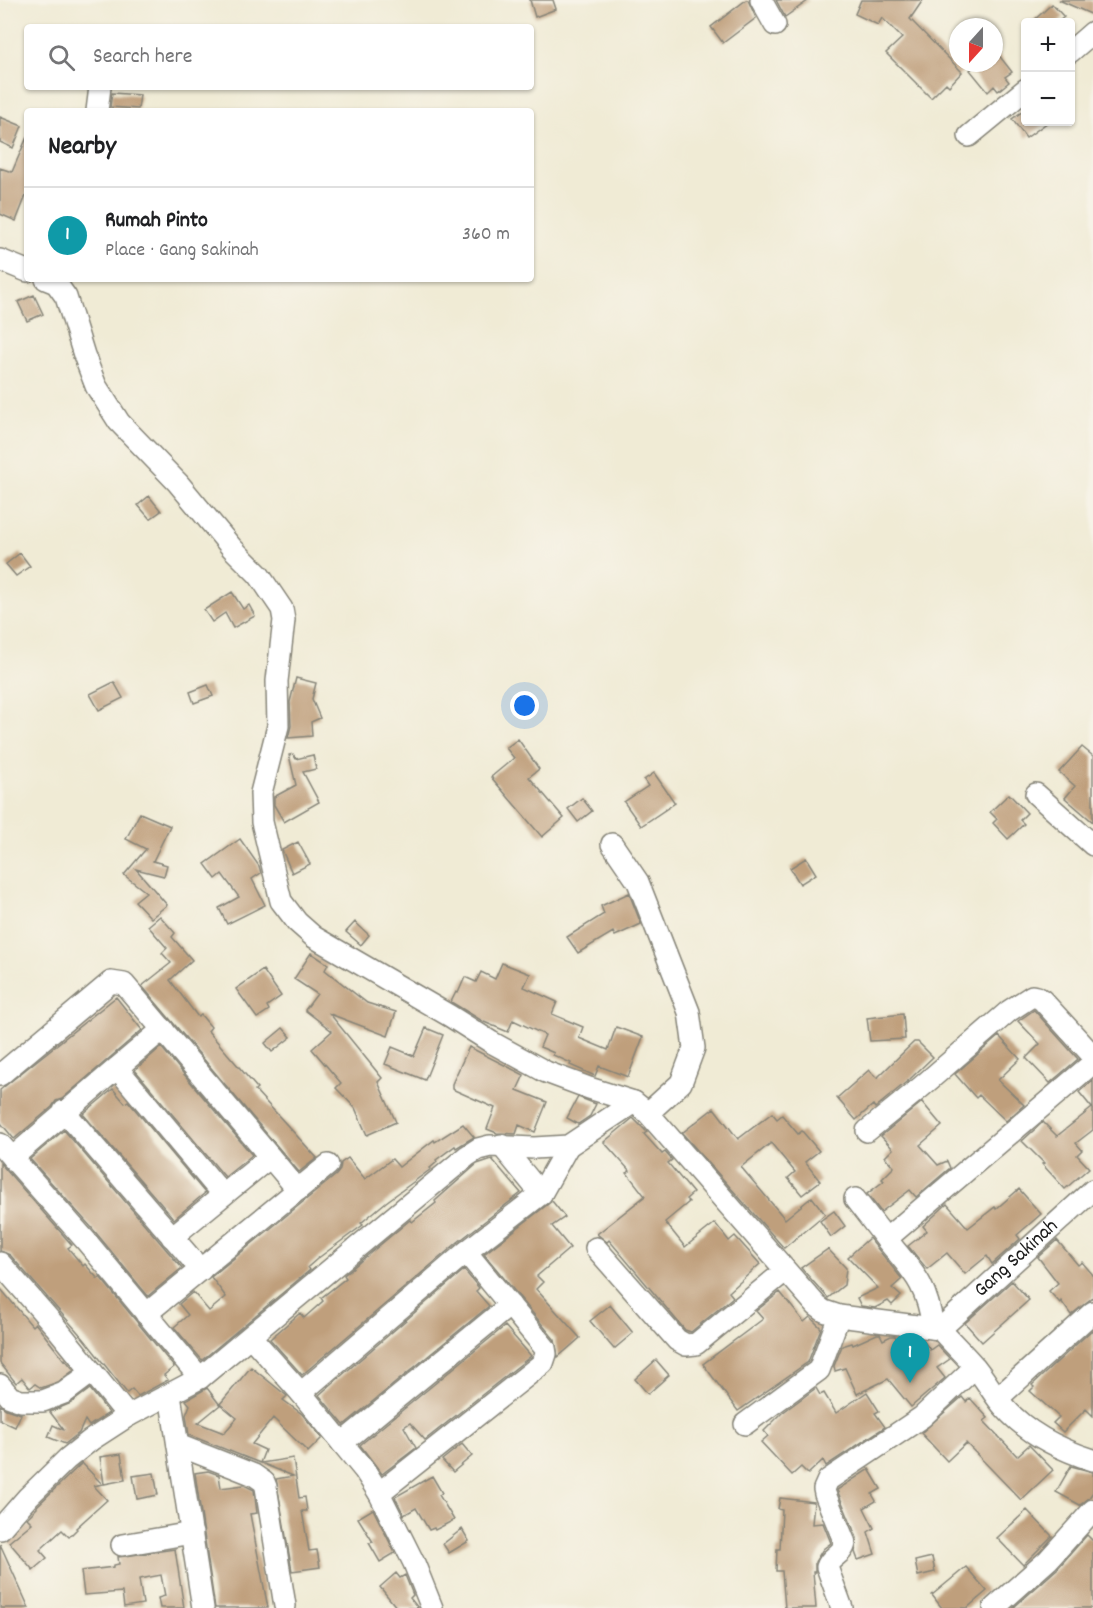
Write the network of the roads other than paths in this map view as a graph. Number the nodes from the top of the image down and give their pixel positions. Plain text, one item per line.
1 (761, 0) edge
2 (775, 25) dead end
3 (1093, 32) edge
4 (1075, 48) edge
5 (100, 90) edge
6 (1021, 93) edge
7 (97, 108) edge
8 (969, 136) dead end
9 (0, 260) edge
10 (24, 270) edge
11 (56, 282) edge
12 (1036, 794) dead end
13 (612, 844) dead end
14 (1093, 845) edge
15 (163, 1029) junction
16 (1093, 1056) edge
17 (1093, 1063) edge
18 (117, 1068) junction
19 (0, 1075) edge
20 (641, 1108) junction
21 (64, 1111) junction
22 (867, 1131) dead end
23 (501, 1145) junction
24 (568, 1146) junction
25 (6, 1151) edge
26 (270, 1157) junction
27 (328, 1165) dead end
28 (298, 1190) junction
29 (1093, 1190) edge
30 (541, 1194) junction
31 (223, 1195) junction
32 (855, 1199) dead end
33 (172, 1237) junction
34 (886, 1239) junction
35 (596, 1248) dead end
36 (466, 1252) junction
37 (0, 1263) edge
38 (201, 1270) junction
39 (785, 1271) junction
40 (510, 1305) junction
41 (1093, 1311) edge
42 (146, 1314) junction
43 (839, 1316) junction
44 (937, 1328) junction
45 (251, 1337) junction
46 (975, 1368) junction
47 (92, 1372) junction
48 (200, 1378) junction
49 (0, 1385) edge
50 (300, 1393) junction
51 (171, 1395) junction
52 (998, 1398) junction
53 (128, 1416) junction
54 (746, 1425) dead end
55 (342, 1443) junction
56 (178, 1445) junction
57 (1088, 1452) edge
58 (379, 1493) junction
59 (1093, 1510) edge
60 (0, 1529) edge
61 (192, 1533) junction
62 (122, 1545) dead end
63 (285, 1606) dead end
64 (203, 1608) edge
65 (432, 1608) edge
66 (842, 1608) edge
67 (994, 1608) edge

1 - 2 street
3 - 4 street
5 - 7 street
6 - 8 street
9 - 10 street
11 - 20 street
12 - 14 street
13 - 20 street
15 - 18 street
15 - 19 street
15 - 26 street
16 - 22 street
17 - 34 street
18 - 21 street
18 - 31 street
20 - 24 street
20 - 39 street
21 - 25 street
21 - 33 street
23 - 24 street
23 - 30 street
23 - 45 street
24 - 30 street
25 - 42 street
26 - 28 street
26 - 31 street
27 - 28 street
28 - 38 street
29 - 44 street, Gang Sakinah
30 - 36 street
31 - 33 street
32 - 34 street
33 - 38 street
34 - 44 street
35 - 39 street
36 - 40 street
36 - 50 street
37 - 47 street
38 - 42 street
39 - 43 street
40 - 55 street
40 - 58 street
41 - 52 street
42 - 48 street
43 - 44 street
43 - 54 street
44 - 46 street
45 - 48 street
45 - 50 street
46 - 52 street
46 - 66 street
47 - 49 street
47 - 53 street
48 - 51 street
50 - 55 street
51 - 53 street
51 - 56 street
52 - 57 street
53 - 60 street
55 - 58 street
56 - 61 street
56 - 63 street
58 - 65 street
59 - 67 street
61 - 62 street
61 - 64 street

